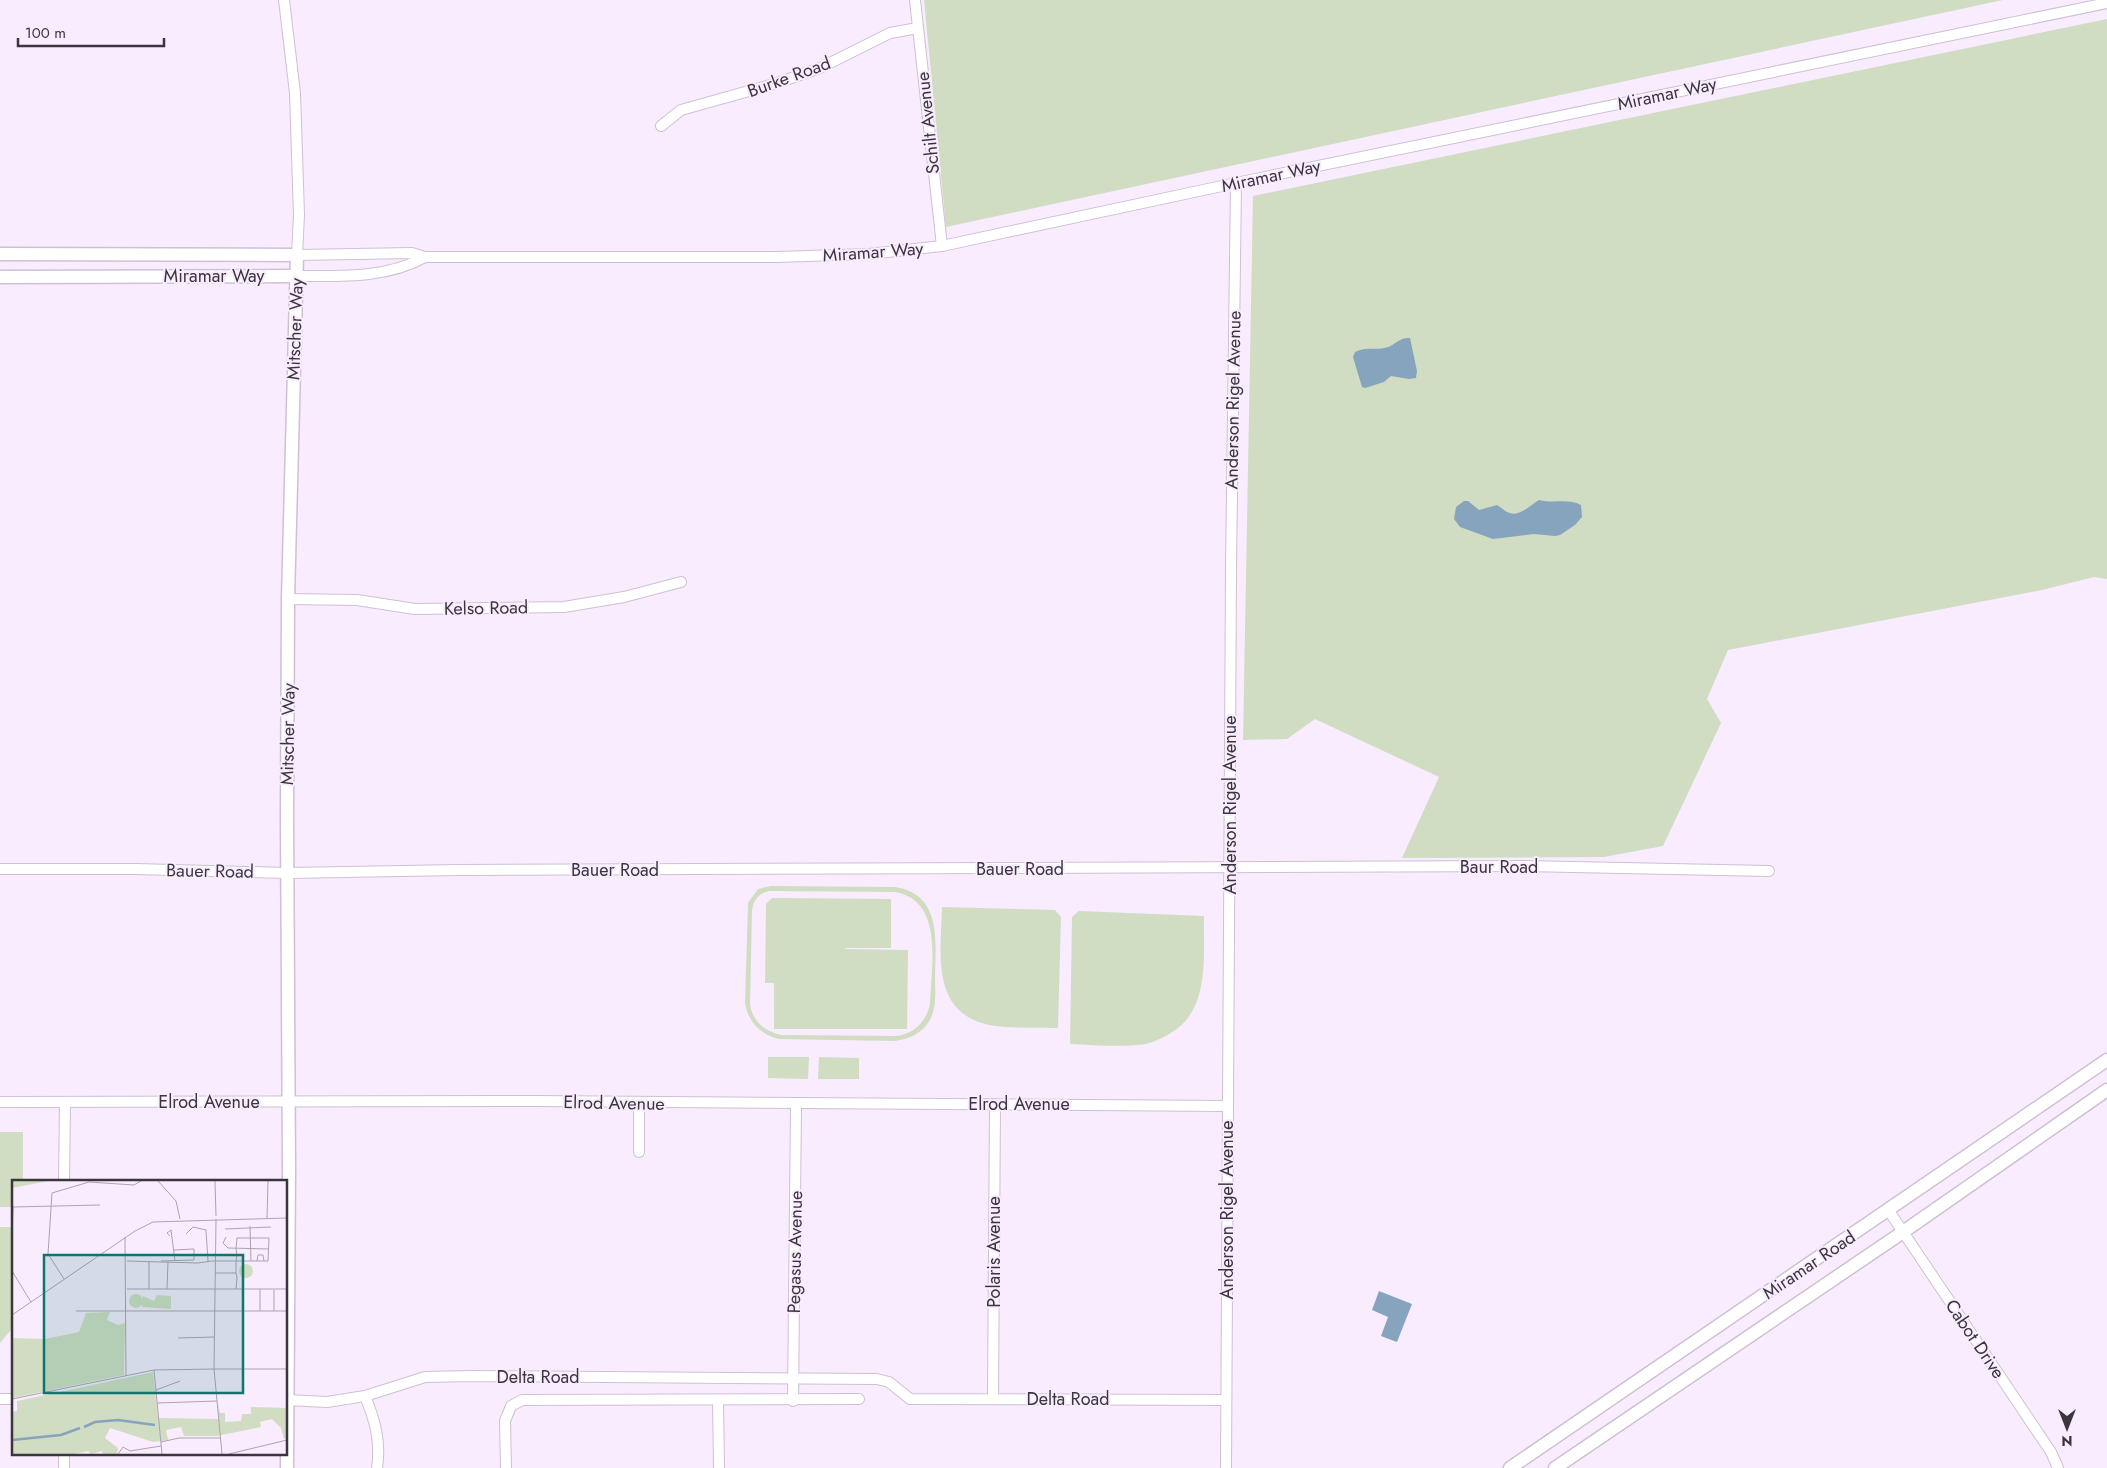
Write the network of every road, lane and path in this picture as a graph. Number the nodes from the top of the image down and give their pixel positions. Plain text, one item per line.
1 (284, 0) edge
2 (915, 0) edge
3 (2107, 2) edge
4 (918, 28) junction
5 (661, 126) dead end
6 (1236, 183) junction
7 (942, 246) junction
8 (0, 254) edge
9 (297, 255) junction
10 (425, 257) junction
11 (296, 276) junction
12 (0, 277) edge
13 (681, 582) dead end
14 (288, 599) junction
15 (1230, 868) junction
16 (0, 869) edge
17 (1769, 871) dead end
18 (287, 873) junction
19 (2107, 1060) edge
20 (2107, 1090) edge
21 (0, 1102) edge
22 (287, 1102) junction
23 (639, 1102) junction
24 (65, 1103) junction
25 (796, 1104) junction
26 (995, 1104) junction
27 (1228, 1106) junction
28 (639, 1152) dead end
29 (64, 1180) edge
30 (287, 1180) edge
31 (1889, 1211) junction
32 (1903, 1232) junction
33 (794, 1378) junction
34 (365, 1396) junction
35 (859, 1399) dead end
36 (993, 1399) junction
37 (288, 1400) edge
38 (1226, 1400) junction
39 (718, 1401) junction
40 (793, 1401) junction
41 (377, 1468) edge
42 (506, 1468) edge
43 (719, 1468) edge
44 (1226, 1468) edge
45 (1510, 1468) edge
46 (1555, 1468) edge
47 (2058, 1468) edge

1 - 9 street, Mitscher Way
2 - 4 street, Schilt Avenue
3 - 6 street, Miramar Way
4 - 5 street, Burke Road
4 - 7 street, Schilt Avenue
6 - 7 street, Miramar Way
6 - 15 street, Anderson Rigel Avenue
7 - 10 street, Miramar Way
8 - 9 main road, Miramar Way
9 - 10 street, Miramar Way
9 - 11 main road, Mitscher Way
10 - 11 street, Miramar Way
11 - 12 main road, Miramar Way
11 - 14 main road, Mitscher Way
13 - 14 street, Kelso Road
14 - 18 main road, Mitscher Way
15 - 17 street, Baur Road
15 - 18 street, Bauer Road
15 - 27 street, Anderson Rigel Avenue
16 - 18 street, Bauer Road
18 - 22 main road, Mitscher Way
19 - 31 main road, Miramar Road
20 - 32 main road, Miramar Road
21 - 24 street, Elrod Avenue
22 - 23 street, Elrod Avenue
22 - 24 street, Elrod Avenue
22 - 30 main road, Mitscher Way
23 - 25 street, Elrod Avenue
23 - 28 street
24 - 29 street
25 - 26 street, Elrod Avenue
25 - 33 street, Pegasus Avenue
26 - 27 street, Elrod Avenue
26 - 36 street, Polaris Avenue
27 - 38 street, Anderson Rigel Avenue
31 - 32 street, Cabot Drive
31 - 45 main road, Miramar Road
32 - 46 main road, Miramar Road
32 - 47 street, Cabot Drive
33 - 34 street, Delta Road
33 - 36 street, Delta Road
33 - 40 street, Pegasus Avenue
34 - 37 street, Delta Road
34 - 41 street
35 - 40 street, Delta Road
36 - 38 street, Delta Road
38 - 44 street, Anderson Rigel Avenue
39 - 40 street, Delta Road
39 - 42 street, Delta Road
39 - 43 street

